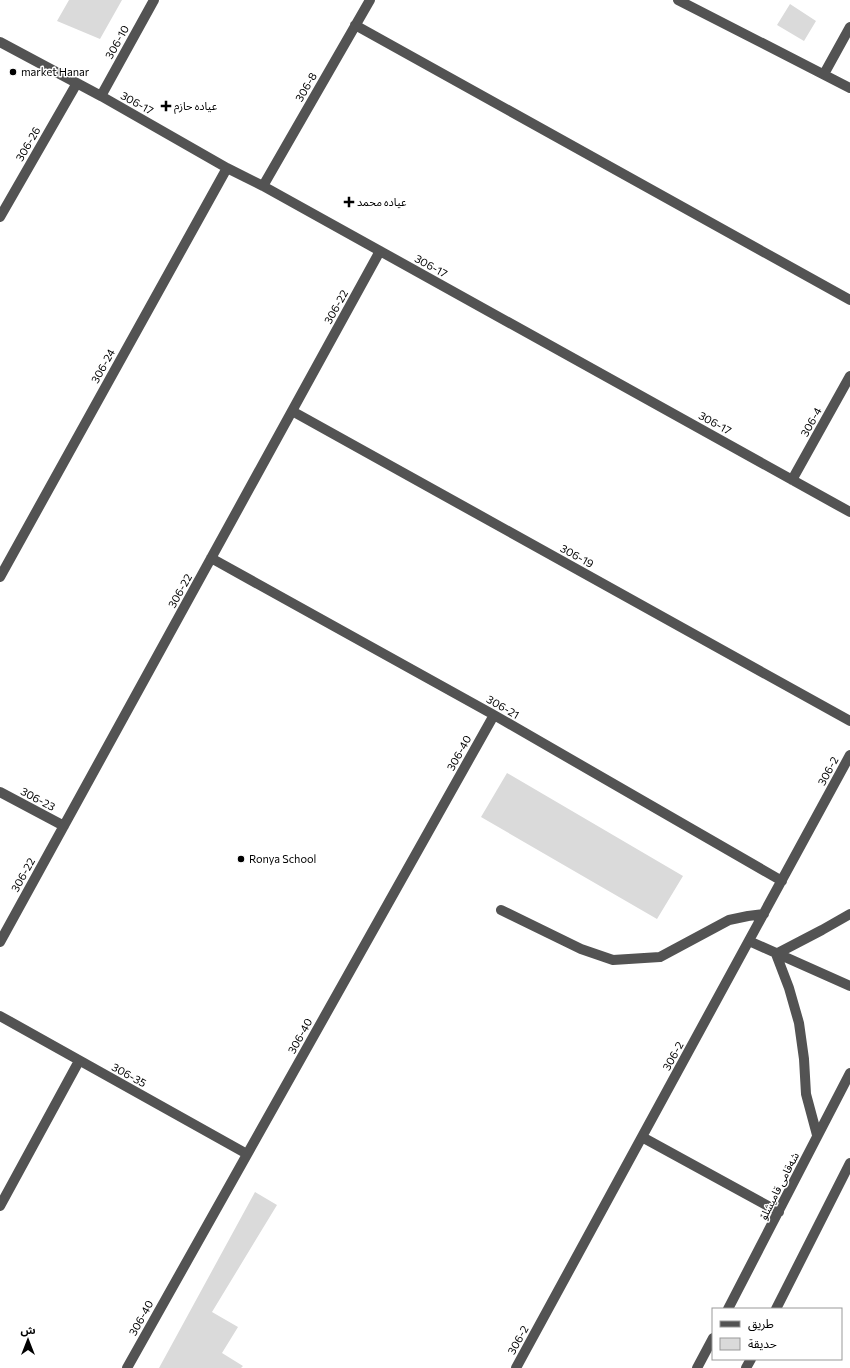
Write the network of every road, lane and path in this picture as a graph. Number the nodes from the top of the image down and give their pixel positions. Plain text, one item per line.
1 (154, 0) edge
2 (370, 0) edge
3 (678, 0) edge
4 (355, 25) junction
5 (850, 27) edge
6 (0, 42) edge
7 (824, 74) junction
8 (77, 83) junction
9 (850, 88) edge
10 (100, 96) junction
11 (227, 168) junction
12 (263, 186) junction
13 (0, 218) edge
14 (380, 251) junction
15 (850, 300) edge
16 (850, 376) edge
17 (292, 411) junction
18 (792, 480) junction
19 (850, 512) edge
20 (211, 558) junction
21 (0, 577) edge
22 (494, 715) junction
23 (850, 721) edge
24 (850, 755) edge
25 (0, 792) edge
26 (64, 826) junction
27 (782, 881) junction
28 (501, 910) dead end
29 (764, 914) junction
30 (850, 914) edge
31 (749, 941) junction
32 (0, 942) edge
33 (776, 954) junction
34 (850, 986) edge
35 (0, 1016) edge
36 (79, 1061) junction
37 (850, 1073) edge
38 (817, 1135) junction
39 (642, 1137) junction
40 (247, 1154) junction
41 (850, 1163) edge
42 (0, 1206) edge
43 (779, 1212) junction
44 (729, 1308) edge
45 (777, 1308) edge
46 (712, 1340) edge
47 (127, 1368) edge
48 (516, 1368) edge
49 (697, 1368) edge

1 - 10 street, 306-10
2 - 4 street, 306-8
3 - 7 street
4 - 12 street, 306-8
4 - 15 street
5 - 7 street
6 - 8 street, 306-17
7 - 9 street
8 - 10 street, 306-17
8 - 13 street, 306-26
10 - 11 street, 306-17
11 - 12 street, 306-17
11 - 21 street, 306-24
12 - 14 street, 306-17
14 - 17 street, 306-22
14 - 18 street, 306-17
16 - 18 street, 306-4
17 - 20 street, 306-22
17 - 23 street, 306-19
18 - 19 street, 306-17
20 - 22 street, 306-21
20 - 26 street, 306-22
22 - 27 street, 306-21
22 - 40 street, 306-40
24 - 27 street, 306-2
25 - 26 street, 306-23
26 - 32 street, 306-22
27 - 29 street, 306-2
28 - 29 street
29 - 31 street, 306-2
30 - 33 street
31 - 33 street
31 - 39 street, 306-2
33 - 34 street
33 - 38 street
35 - 36 street, 306-35
36 - 40 street, 306-35
36 - 42 street
37 - 38 street, شەقامی قامیشلۆ
38 - 43 street, شەقامی قامیشلۆ
39 - 43 street
39 - 48 street, 306-2
40 - 47 street, 306-40
41 - 45 street
43 - 44 street, شەقامی قامیشلۆ
46 - 49 street

